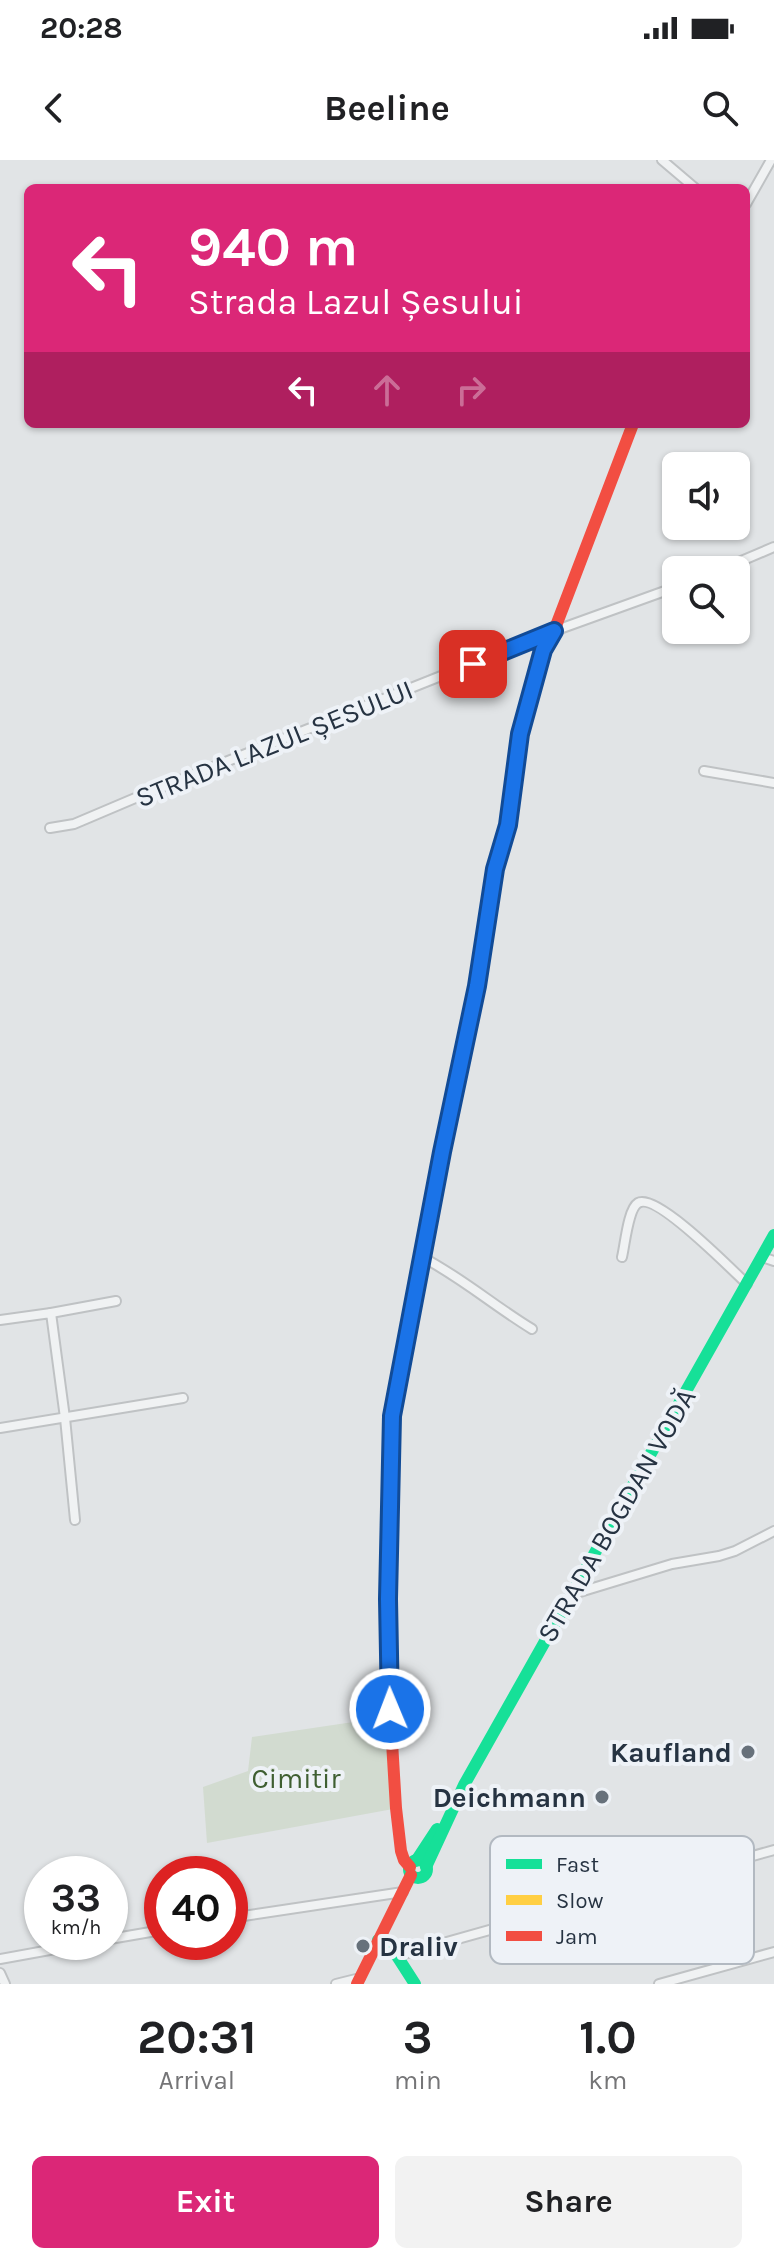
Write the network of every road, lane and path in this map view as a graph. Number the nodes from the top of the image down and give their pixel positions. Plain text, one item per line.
1 (662, 160) edge
2 (771, 160) edge
3 (690, 184) edge
4 (750, 197) edge
5 (631, 428) edge
6 (774, 547) edge
7 (750, 557) edge
8 (662, 592) edge
9 (554, 631) junction
10 (704, 771) dead end
11 (774, 783) edge
12 (50, 828) dead end
13 (773, 1238) edge
14 (422, 1257) junction
15 (622, 1257) dead end
16 (768, 1259) edge
17 (747, 1284) junction
18 (116, 1301) dead end
19 (51, 1313) junction
20 (0, 1320) edge
21 (532, 1329) dead end
22 (183, 1398) dead end
23 (65, 1418) junction
24 (0, 1428) edge
25 (75, 1520) dead end
26 (774, 1531) edge
27 (570, 1595) junction
28 (774, 1850) edge
29 (754, 1856) edge
30 (416, 1870) junction
31 (403, 1892) junction
32 (248, 1915) edge
33 (490, 1930) edge
34 (378, 1940) junction
35 (774, 1952) edge
36 (24, 1955) edge
37 (397, 1956) junction
38 (754, 1958) edge
39 (0, 1959) edge
40 (731, 1964) edge
41 (0, 1973) edge
42 (359, 1981) edge
43 (5, 1984) edge
44 (336, 1984) edge
45 (415, 1984) edge
46 (659, 1984) edge

1 - 3 street
2 - 4 street
5 - 9 street
6 - 7 street
8 - 9 street, STRADA LAZUL ȘESULUI
9 - 12 street, STRADA LAZUL ȘESULUI
9 - 14 street
10 - 11 street
13 - 16 street, STRADA BOGDAN VODĂ
14 - 21 street
14 - 30 street
15 - 17 street
16 - 17 street, STRADA BOGDAN VODĂ
17 - 27 street, STRADA BOGDAN VODĂ
18 - 19 street
19 - 20 street
19 - 23 street
22 - 23 street
23 - 24 street
23 - 25 street
26 - 27 street
27 - 30 street, STRADA BOGDAN VODĂ
28 - 29 street
30 - 31 street, STRADA BOGDAN VODĂ
31 - 32 street
31 - 34 street, STRADA BOGDAN VODĂ
33 - 37 street
34 - 37 street
34 - 42 street, STRADA BOGDAN VODĂ
35 - 38 street
36 - 39 street
37 - 45 street
40 - 46 street
41 - 43 street
42 - 44 street

